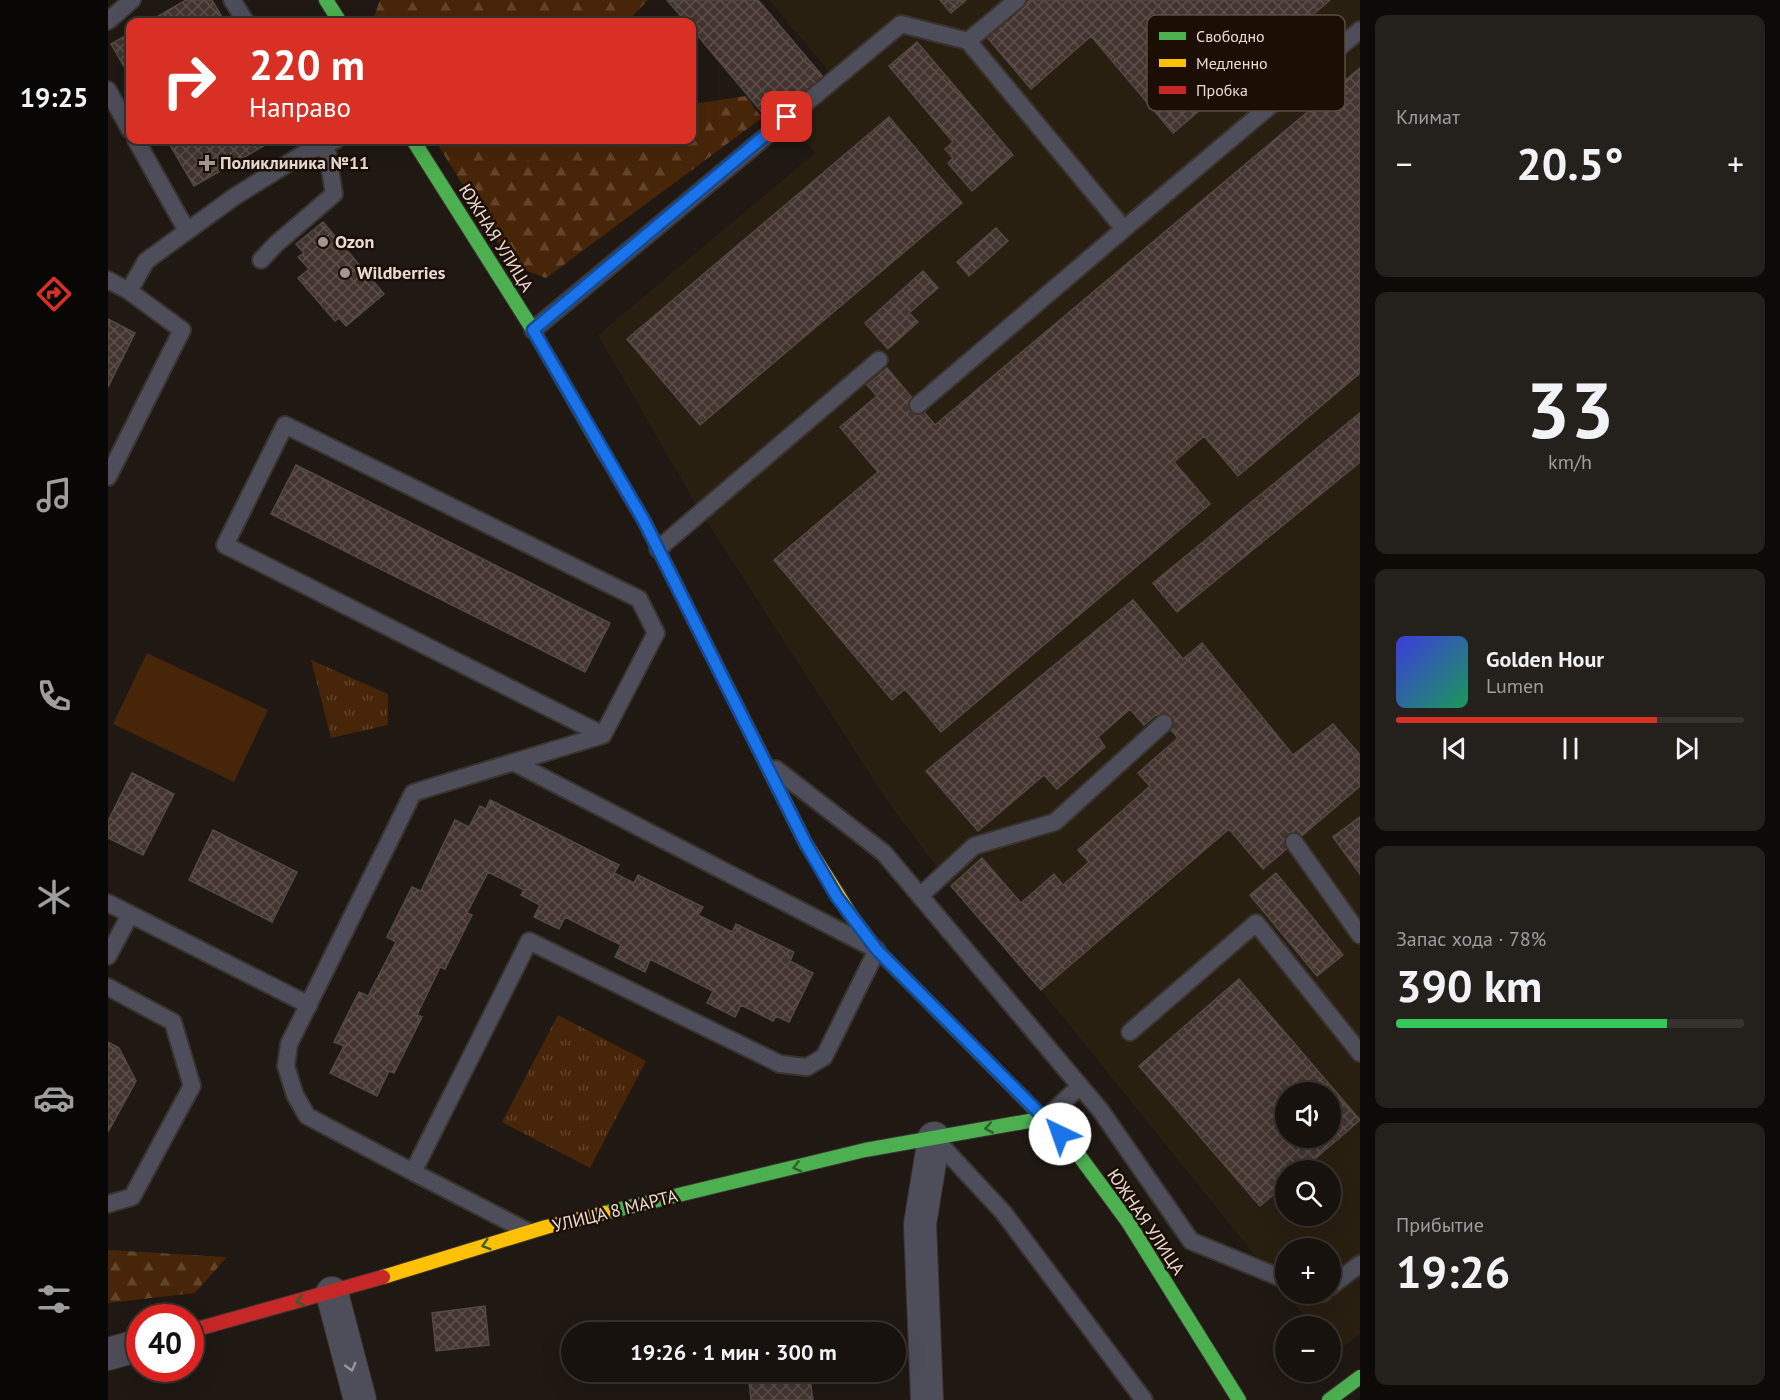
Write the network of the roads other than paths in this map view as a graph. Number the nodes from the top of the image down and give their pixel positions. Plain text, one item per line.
1 (132, 0) edge
2 (232, 0) edge
3 (326, 0) edge
4 (1017, 0) edge
5 (243, 18) edge
6 (337, 18) edge
7 (108, 21) edge
8 (1360, 30) edge
9 (968, 41) junction
10 (1345, 43) edge
11 (108, 90) edge
12 (1264, 111) edge
13 (126, 123) edge
14 (138, 144) edge
15 (322, 144) edge
16 (328, 144) edge
17 (416, 144) edge
18 (1124, 229) junction
19 (187, 231) junction
20 (261, 260) dead end
21 (108, 280) edge
22 (129, 291) junction
23 (533, 330) junction
24 (879, 360) dead end
25 (918, 405) dead end
26 (108, 477) edge
27 (658, 549) junction
28 (1164, 723) dead end
29 (603, 735) junction
30 (764, 760) junction
31 (513, 762) junction
32 (1294, 842) dead end
33 (920, 896) junction
34 (108, 903) edge
35 (130, 915) junction
36 (1360, 935) edge
37 (877, 950) junction
38 (108, 956) edge
39 (108, 987) edge
40 (309, 1005) junction
41 (1130, 1032) dead end
42 (1360, 1053) edge
43 (1080, 1086) junction
44 (1046, 1118) junction
45 (934, 1138) junction
46 (413, 1172) junction
47 (108, 1204) edge
48 (528, 1232) junction
49 (1360, 1264) edge
50 (1275, 1276) edge
51 (1341, 1279) edge
52 (332, 1293) junction
53 (204, 1327) edge
54 (126, 1349) edge
55 (108, 1354) edge
56 (1360, 1377) edge
57 (360, 1400) edge
58 (927, 1400) edge
59 (1144, 1400) edge
60 (1239, 1400) edge
61 (1329, 1400) edge

1 - 7 lane
2 - 5 lane
3 - 6 street
4 - 9 lane
8 - 10 lane
9 - 18 lane
9 - 23 lane
11 - 13 lane
12 - 18 lane
14 - 19 lane
15 - 19 lane
16 - 20 lane
17 - 23 street, ЮЖНАЯ УЛИЦА
18 - 25 lane
19 - 22 lane
21 - 22 lane
22 - 26 lane
23 - 27 street, ЮЖНАЯ УЛИЦА
24 - 27 lane
27 - 30 street, ЮЖНАЯ УЛИЦА
28 - 33 lane
29 - 29 lane
29 - 31 lane
30 - 33 lane
30 - 37 street, ЮЖНАЯ УЛИЦА
31 - 37 lane
31 - 40 lane
32 - 36 lane
33 - 43 lane
34 - 35 lane
35 - 38 lane
35 - 40 lane
37 - 44 street, ЮЖНАЯ УЛИЦА
37 - 46 lane
39 - 47 lane
40 - 46 lane
41 - 42 lane
43 - 44 lane
43 - 50 lane
44 -> 45 street, УЛИЦА 8 МАРТА
44 - 60 street, ЮЖНАЯ УЛИЦА
45 -> 48 street, УЛИЦА 8 МАРТА
45 - 58 street
45 - 59 lane
46 - 48 lane
48 -> 52 street, УЛИЦА 8 МАРТА
49 - 51 lane
52 -> 53 street, УЛИЦА 8 МАРТА
52 -> 57 street
54 - 55 street
56 - 61 street

